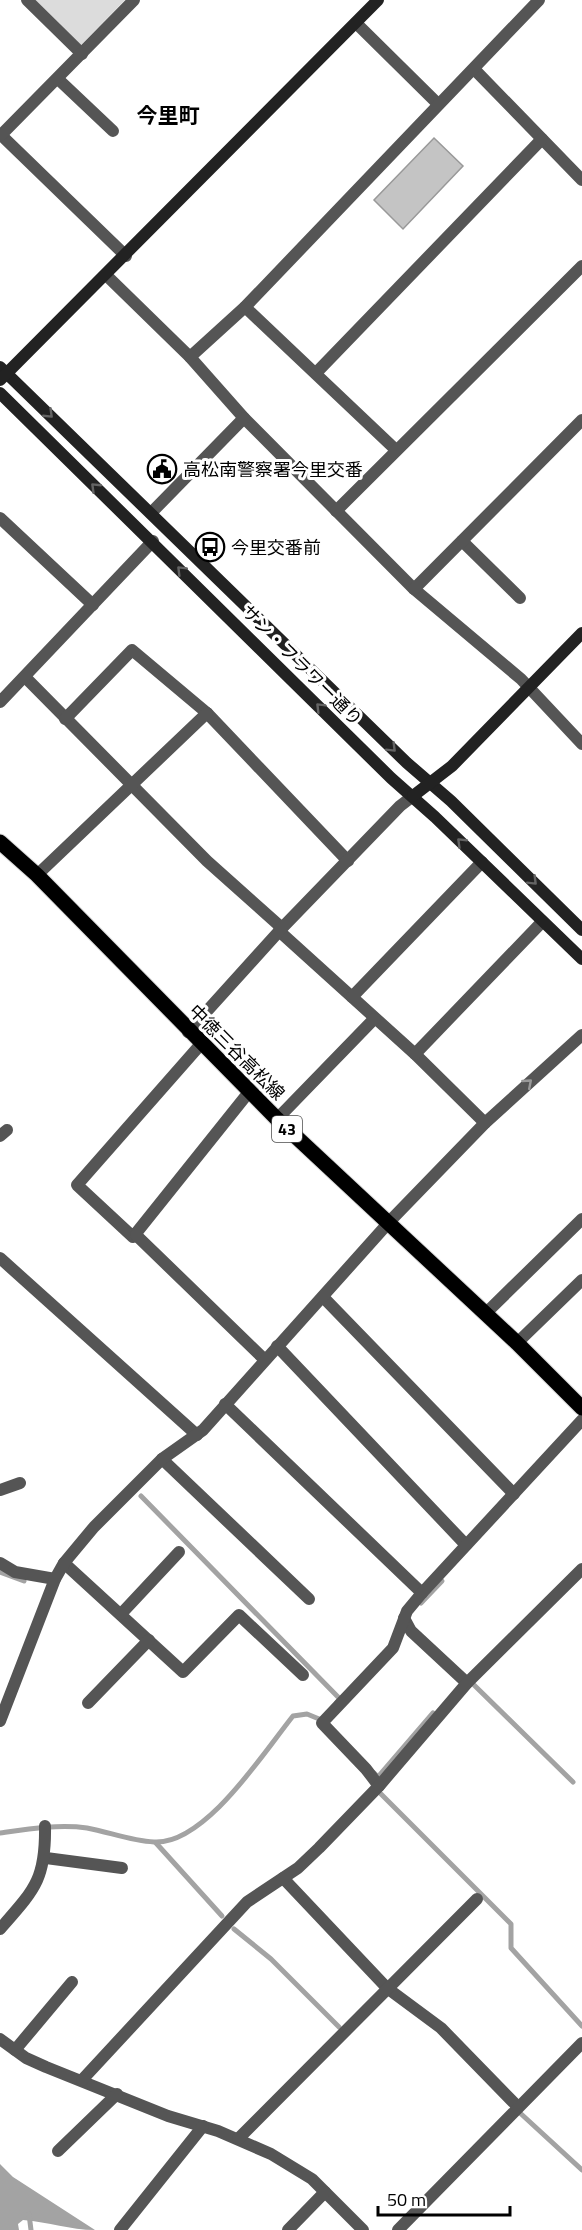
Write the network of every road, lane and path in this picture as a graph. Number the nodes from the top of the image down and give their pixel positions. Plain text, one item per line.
1 (27, 0) edge
2 (134, 0) edge
3 (378, 0) edge
4 (539, 0) edge
5 (356, 23) junction
6 (82, 54) junction
7 (474, 69) junction
8 (57, 79) junction
9 (438, 104) junction
10 (113, 131) dead end
11 (1, 134) edge
12 (542, 140) junction
13 (582, 180) edge
14 (126, 256) junction
15 (582, 266) edge
16 (106, 275) junction
17 (245, 307) junction
18 (190, 357) junction
19 (316, 373) junction
20 (2, 374) edge
21 (0, 393) edge
22 (244, 418) junction
23 (582, 420) edge
24 (396, 450) junction
25 (336, 511) junction
26 (151, 513) junction
27 (1, 520) edge
28 (153, 541) junction
29 (462, 541) junction
30 (414, 589) junction
31 (519, 598) dead end
32 (93, 605) junction
33 (582, 633) edge
34 (25, 678) junction
35 (529, 688) junction
36 (0, 702) edge
37 (207, 712) junction
38 (65, 719) junction
39 (582, 744) edge
40 (430, 783) junction
41 (132, 785) junction
42 (413, 796) junction
43 (0, 842) edge
44 (348, 861) junction
45 (482, 862) junction
46 (37, 875) junction
47 (542, 922) junction
48 (280, 929) junction
49 (582, 930) edge
50 (582, 959) edge
51 (352, 997) junction
52 (374, 1019) junction
53 (188, 1032) junction
54 (582, 1035) edge
55 (201, 1044) junction
56 (415, 1054) junction
57 (249, 1092) junction
58 (277, 1119) junction
59 (485, 1123) junction
60 (582, 1219) edge
61 (388, 1223) junction
62 (136, 1236) junction
63 (0, 1258) edge
64 (582, 1280) edge
65 (323, 1297) junction
66 (485, 1314) junction
67 (518, 1343) junction
68 (277, 1346) junction
69 (264, 1359) junction
70 (225, 1404) junction
71 (582, 1408) edge
72 (582, 1420) edge
73 (197, 1435) junction
74 (162, 1459) junction
75 (20, 1483) dead end
76 (0, 1490) edge
77 (514, 1494) junction
78 (466, 1545) junction
79 (179, 1552) dead end
80 (0, 1563) edge
81 (64, 1563) junction
82 (582, 1569) edge
83 (55, 1579) junction
84 (422, 1593) junction
85 (309, 1599) dead end
86 (121, 1614) junction
87 (404, 1618) junction
88 (149, 1640) junction
89 (303, 1675) dead end
90 (467, 1683) junction
91 (88, 1703) dead end
92 (0, 1721) edge
93 (378, 1786) junction
94 (45, 1826) dead end
95 (46, 1857) junction
96 (122, 1868) dead end
97 (283, 1878) junction
98 (477, 1899) dead end
99 (0, 1929) edge
100 (72, 1982) dead end
101 (387, 1988) junction
102 (0, 2039) edge
103 (582, 2043) edge
104 (15, 2050) junction
105 (82, 2080) junction
106 (117, 2094) junction
107 (518, 2107) junction
108 (203, 2126) junction
109 (238, 2139) junction
110 (58, 2151) dead end
111 (325, 2192) junction
112 (120, 2230) edge
113 (288, 2230) edge
114 (363, 2230) edge
115 (398, 2230) edge

1 - 6 street
2 - 6 street
3 - 5 street
4 - 7 street
5 - 9 street
5 - 14 street
6 - 8 street
7 - 9 street
7 - 12 street
8 - 10 street
8 - 11 street
9 - 17 street
11 - 14 street
12 - 13 street
12 - 19 street
14 - 16 street
15 - 24 street
16 - 18 street
16 - 20 street
17 - 18 street
17 - 19 street
18 - 22 street
19 - 24 street
20 -> 26 street, サン・フラワー通り
28 -> 21 street, サン・フラワー通り
22 - 25 street
22 - 26 street
23 - 29 street
24 - 25 street
25 - 30 street
26 -> 40 street, サン・フラワー通り
27 - 32 street
28 - 32 street
42 -> 28 street, サン・フラワー通り
29 - 30 street
29 - 31 street
30 - 35 street
32 - 34 street
33 - 35 street
34 - 36 street
34 - 38 street
35 - 39 street
35 - 40 street
37 - 38 street
37 - 41 street
37 - 44 street
38 - 41 street
40 - 42 street
40 -> 49 street, サン・フラワー通り
41 - 46 street
41 - 48 street
42 - 44 street
45 -> 42 street, サン・フラワー通り
43 - 46 main road, 中徳三谷高松線 / 43
44 - 48 street
45 - 47 street, サン・フラワー通り
45 - 51 street
46 - 53 main road, 中徳三谷高松線 / 43
47 - 50 street, サン・フラワー通り
47 - 56 street
48 - 51 street
48 - 53 street
51 - 52 street
52 - 56 street
52 - 58 street
53 - 55 main road, 中徳三谷高松線 / 43
59 -> 54 street
55 - 57 main road, 中徳三谷高松線 / 43
55 - 62 street
56 - 59 street
57 - 58 main road, 中徳三谷高松線 / 43
57 - 62 street
58 - 61 main road, 中徳三谷高松線 / 43
59 - 61 street
60 - 66 street
61 - 65 street
61 - 66 main road, 中徳三谷高松線 / 43
62 - 69 street
63 - 73 street
64 - 67 street
65 - 68 street
65 - 77 street
66 - 67 main road, 中徳三谷高松線 / 43
67 - 71 main road, 中徳三谷高松線 / 43
68 - 69 street
68 - 78 street
69 - 70 street
70 - 73 street
70 - 84 street
72 - 77 street
73 - 74 street
74 - 81 street
74 - 85 street
75 - 76 street
77 - 78 street
78 - 84 street
79 - 86 street
80 - 83 street
81 - 83 street
81 - 86 street
82 - 90 street
83 - 92 street
84 - 87 street
86 - 88 street
87 - 90 street
87 - 93 street
88 - 89 street
88 - 91 street
90 - 93 street
93 - 97 street
94 - 95 street
95 - 96 street
95 - 99 street
97 - 101 street
97 - 105 street
98 - 101 street
100 - 104 street
101 - 107 street
101 - 109 street
102 - 104 street
103 - 107 street
104 - 105 street
105 - 106 street
106 - 108 street
106 - 110 street
107 - 115 street
108 - 109 street
108 - 112 street
109 - 111 street
111 - 113 street
111 - 114 street

